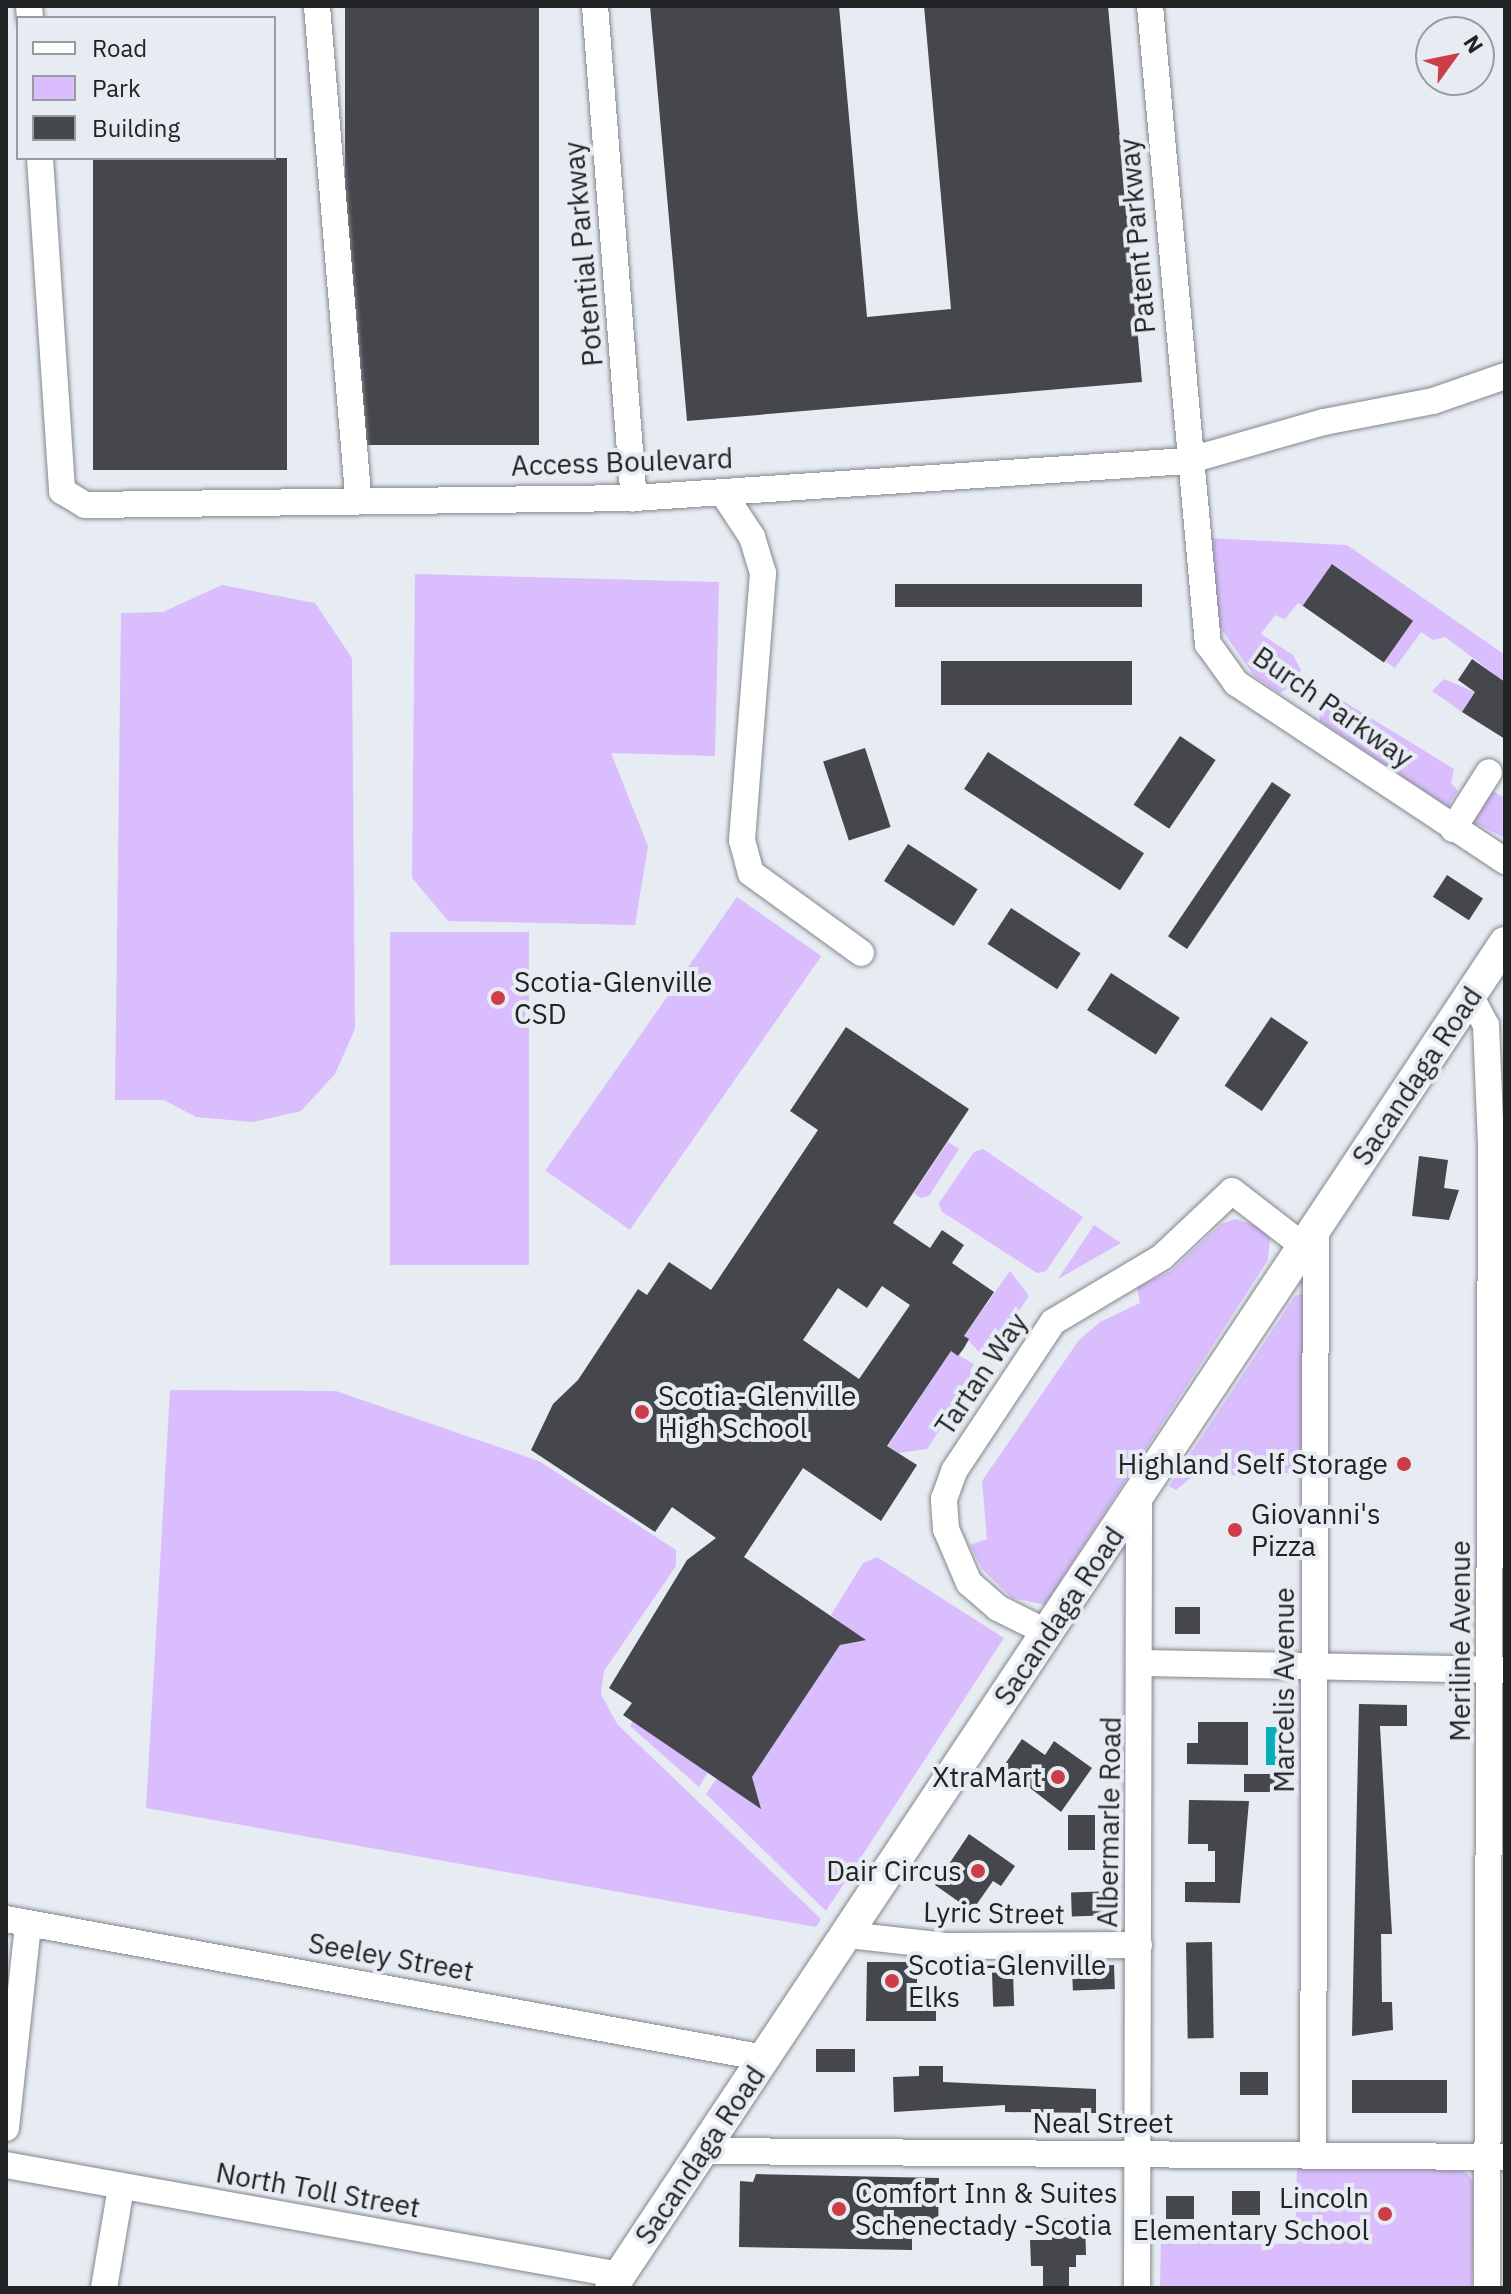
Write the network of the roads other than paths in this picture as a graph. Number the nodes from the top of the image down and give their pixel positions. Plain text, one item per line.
1 (317, 6) edge
2 (595, 6) edge
3 (1150, 6) edge
4 (40, 160) edge
5 (1505, 376) edge
6 (1187, 461) junction
7 (723, 493) junction
8 (358, 498) junction
9 (634, 498) junction
10 (1489, 772) dead end
11 (1453, 829) junction
12 (1505, 861) edge
13 (1505, 943) edge
14 (861, 953) dead end
15 (1471, 997) junction
16 (1498, 1145) edge
17 (1309, 1235) junction
18 (1139, 1501) junction
19 (1046, 1632) junction
20 (1143, 1663) junction
21 (1317, 1667) junction
22 (1499, 1670) edge
23 (17, 1922) edge
24 (848, 1935) junction
25 (1139, 1945) junction
26 (765, 2058) junction
27 (6, 2128) edge
28 (702, 2151) junction
29 (1139, 2155) junction
30 (1313, 2155) junction
31 (1498, 2157) edge
32 (6, 2165) edge
33 (121, 2187) junction
34 (616, 2282) edge
35 (104, 2288) edge
36 (1137, 2288) edge
37 (1487, 2288) edge

1 - 8 street
2 - 9 street, Potential Parkway
3 - 6 street, Patent Parkway
4 - 8 street, Access Boulevard
5 - 6 street, Access Boulevard
6 - 7 street, Access Boulevard
6 - 11 street, Burch Parkway
7 - 9 street, Access Boulevard
7 - 14 street
8 - 9 street, Access Boulevard
10 - 11 street
11 - 12 street, Burch Parkway
13 - 15 main road, Sacandaga Road
15 - 16 street, Meriline Avenue
15 - 17 main road, Sacandaga Road
16 - 22 street, Meriline Avenue
17 - 18 main road, Sacandaga Road
17 - 19 street, Tartan Way
17 - 21 street, Marcelis Avenue
18 - 19 main road, Sacandaga Road
18 - 20 street, Albermarle Road
19 - 24 main road, Sacandaga Road
20 - 21 street
20 - 25 street, Albermarle Road
21 - 22 street
21 - 30 street, Marcelis Avenue
22 - 31 street, Meriline Avenue
23 - 26 street, Seeley Street
23 - 27 street
24 - 25 street, Lyric Street
24 - 26 main road, Sacandaga Road
25 - 29 street, Albermarle Road
26 - 28 main road, Sacandaga Road
28 - 29 street, Neal Street
28 - 34 main road, Sacandaga Road
29 - 30 street, Neal Street
29 - 36 street, Albermarle Road
30 - 31 street, Neal Street
31 - 37 street, Meriline Avenue
32 - 33 street, North Toll Street
33 - 34 street, North Toll Street
33 - 35 street

